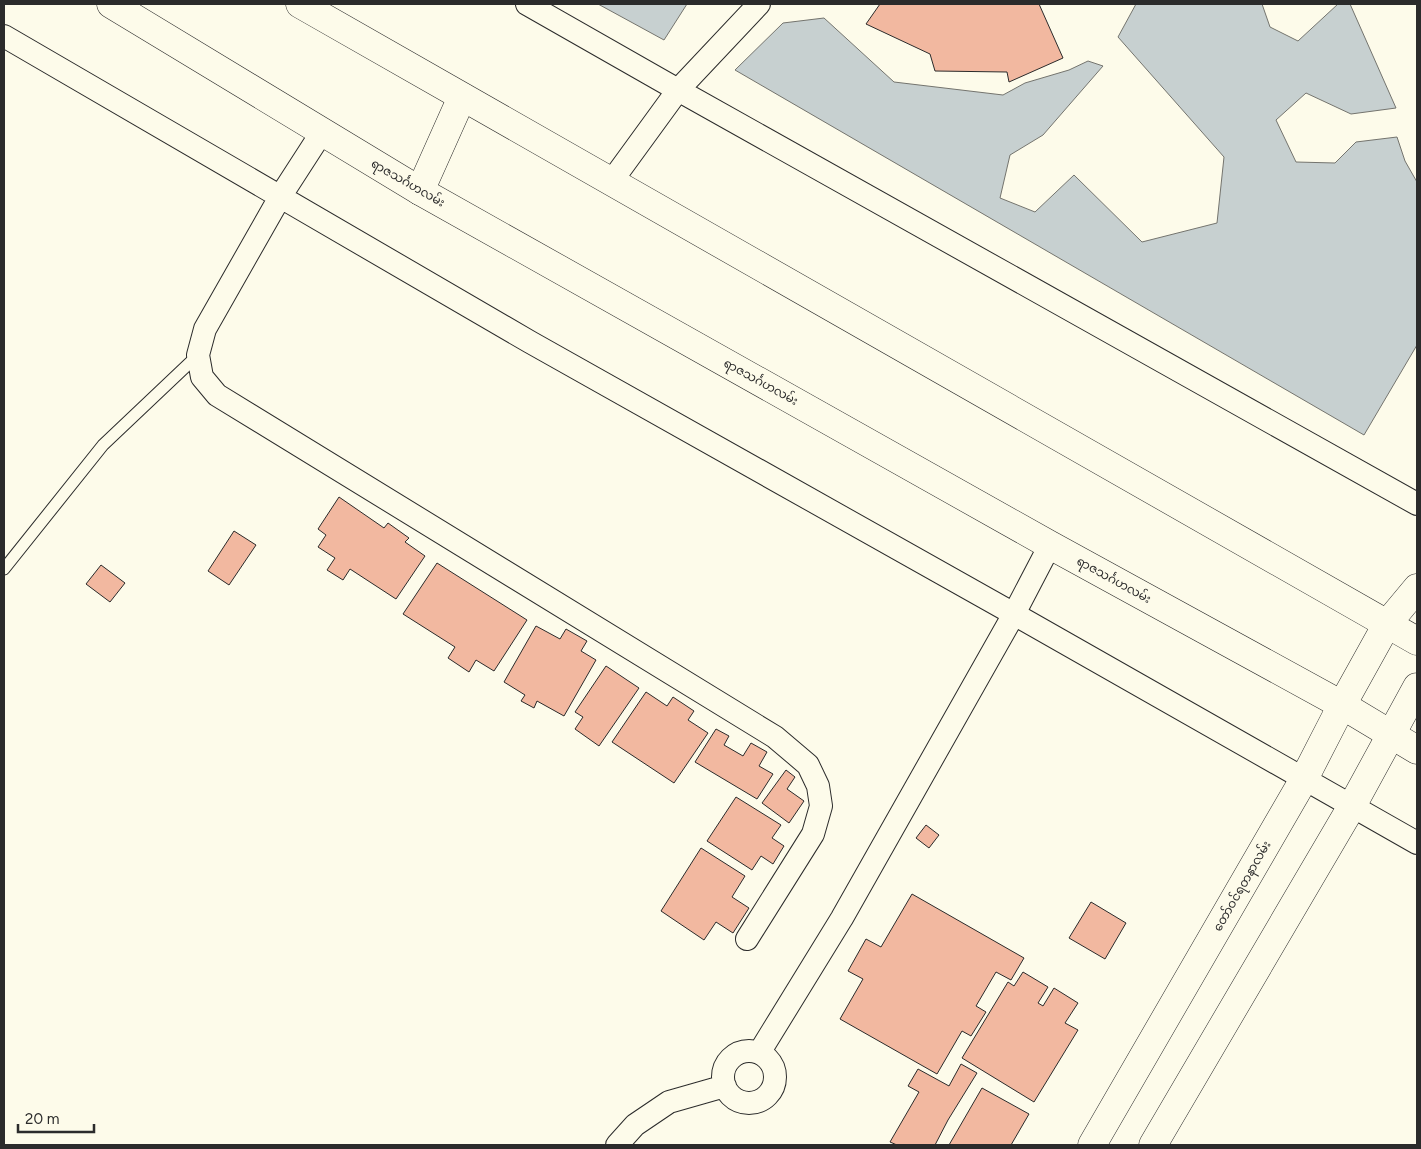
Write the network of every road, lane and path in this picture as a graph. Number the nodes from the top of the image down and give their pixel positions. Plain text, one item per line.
1 (111, 4) edge
2 (300, 4) edge
3 (527, 4) edge
4 (760, 4) edge
5 (4, 36) edge
6 (678, 90) junction
7 (462, 97) junction
8 (322, 132) junction
9 (611, 182) junction
10 (420, 191) junction
11 (280, 197) junction
12 (198, 355) junction
13 (1417, 504) edge
14 (1050, 545) junction
15 (4, 569) edge
16 (1417, 588) edge
17 (1014, 614) junction
18 (1387, 624) junction
19 (1417, 641) edge
20 (1417, 687) edge
21 (1342, 706) junction
22 (1392, 736) junction
23 (1417, 750) edge
24 (1304, 779) junction
25 (1352, 806) junction
26 (1417, 843) edge
27 (747, 939) dead end
28 (759, 1053) junction
29 (725, 1086) junction
30 (617, 1145) edge
31 (1092, 1145) edge
32 (1154, 1145) edge

1 - 8 main road, ရာဇသင်္ဂဟလမ်း
2 - 7 main road
3 - 6 street
4 - 6 street
5 - 11 street
6 - 9 street
6 - 13 street
7 - 9 main road
7 - 10 main road
8 - 10 main road, ရာဇသင်္ဂဟလမ်း
8 - 11 street
9 - 18 main road
10 - 14 main road, ရာဇသင်္ဂဟလမ်း
11 - 12 street
11 - 17 street
12 - 15 lane
12 - 27 street
14 - 17 street
14 - 21 main road, ရာဇသင်္ဂဟလမ်း
16 - 18 main road, တော်ဝင်ရတနာလမ်း
17 - 24 street
17 - 28 street
18 - 19 main road
18 - 21 main road, တော်ဝင်ရတနာလမ်း
20 - 22 main road
21 - 22 main road, ရာဇသင်္ဂဟလမ်း
21 - 24 main road, တော်ဝင်ရတနာလမ်း
22 - 23 main road, ရာဇသင်္ဂဟလမ်း
22 - 25 main road
24 - 25 street
24 - 31 main road, တော်ဝင်ရတနာလမ်း
25 - 26 street
25 - 32 main road
28 - 29 street
28 - 29 street
29 - 30 street

